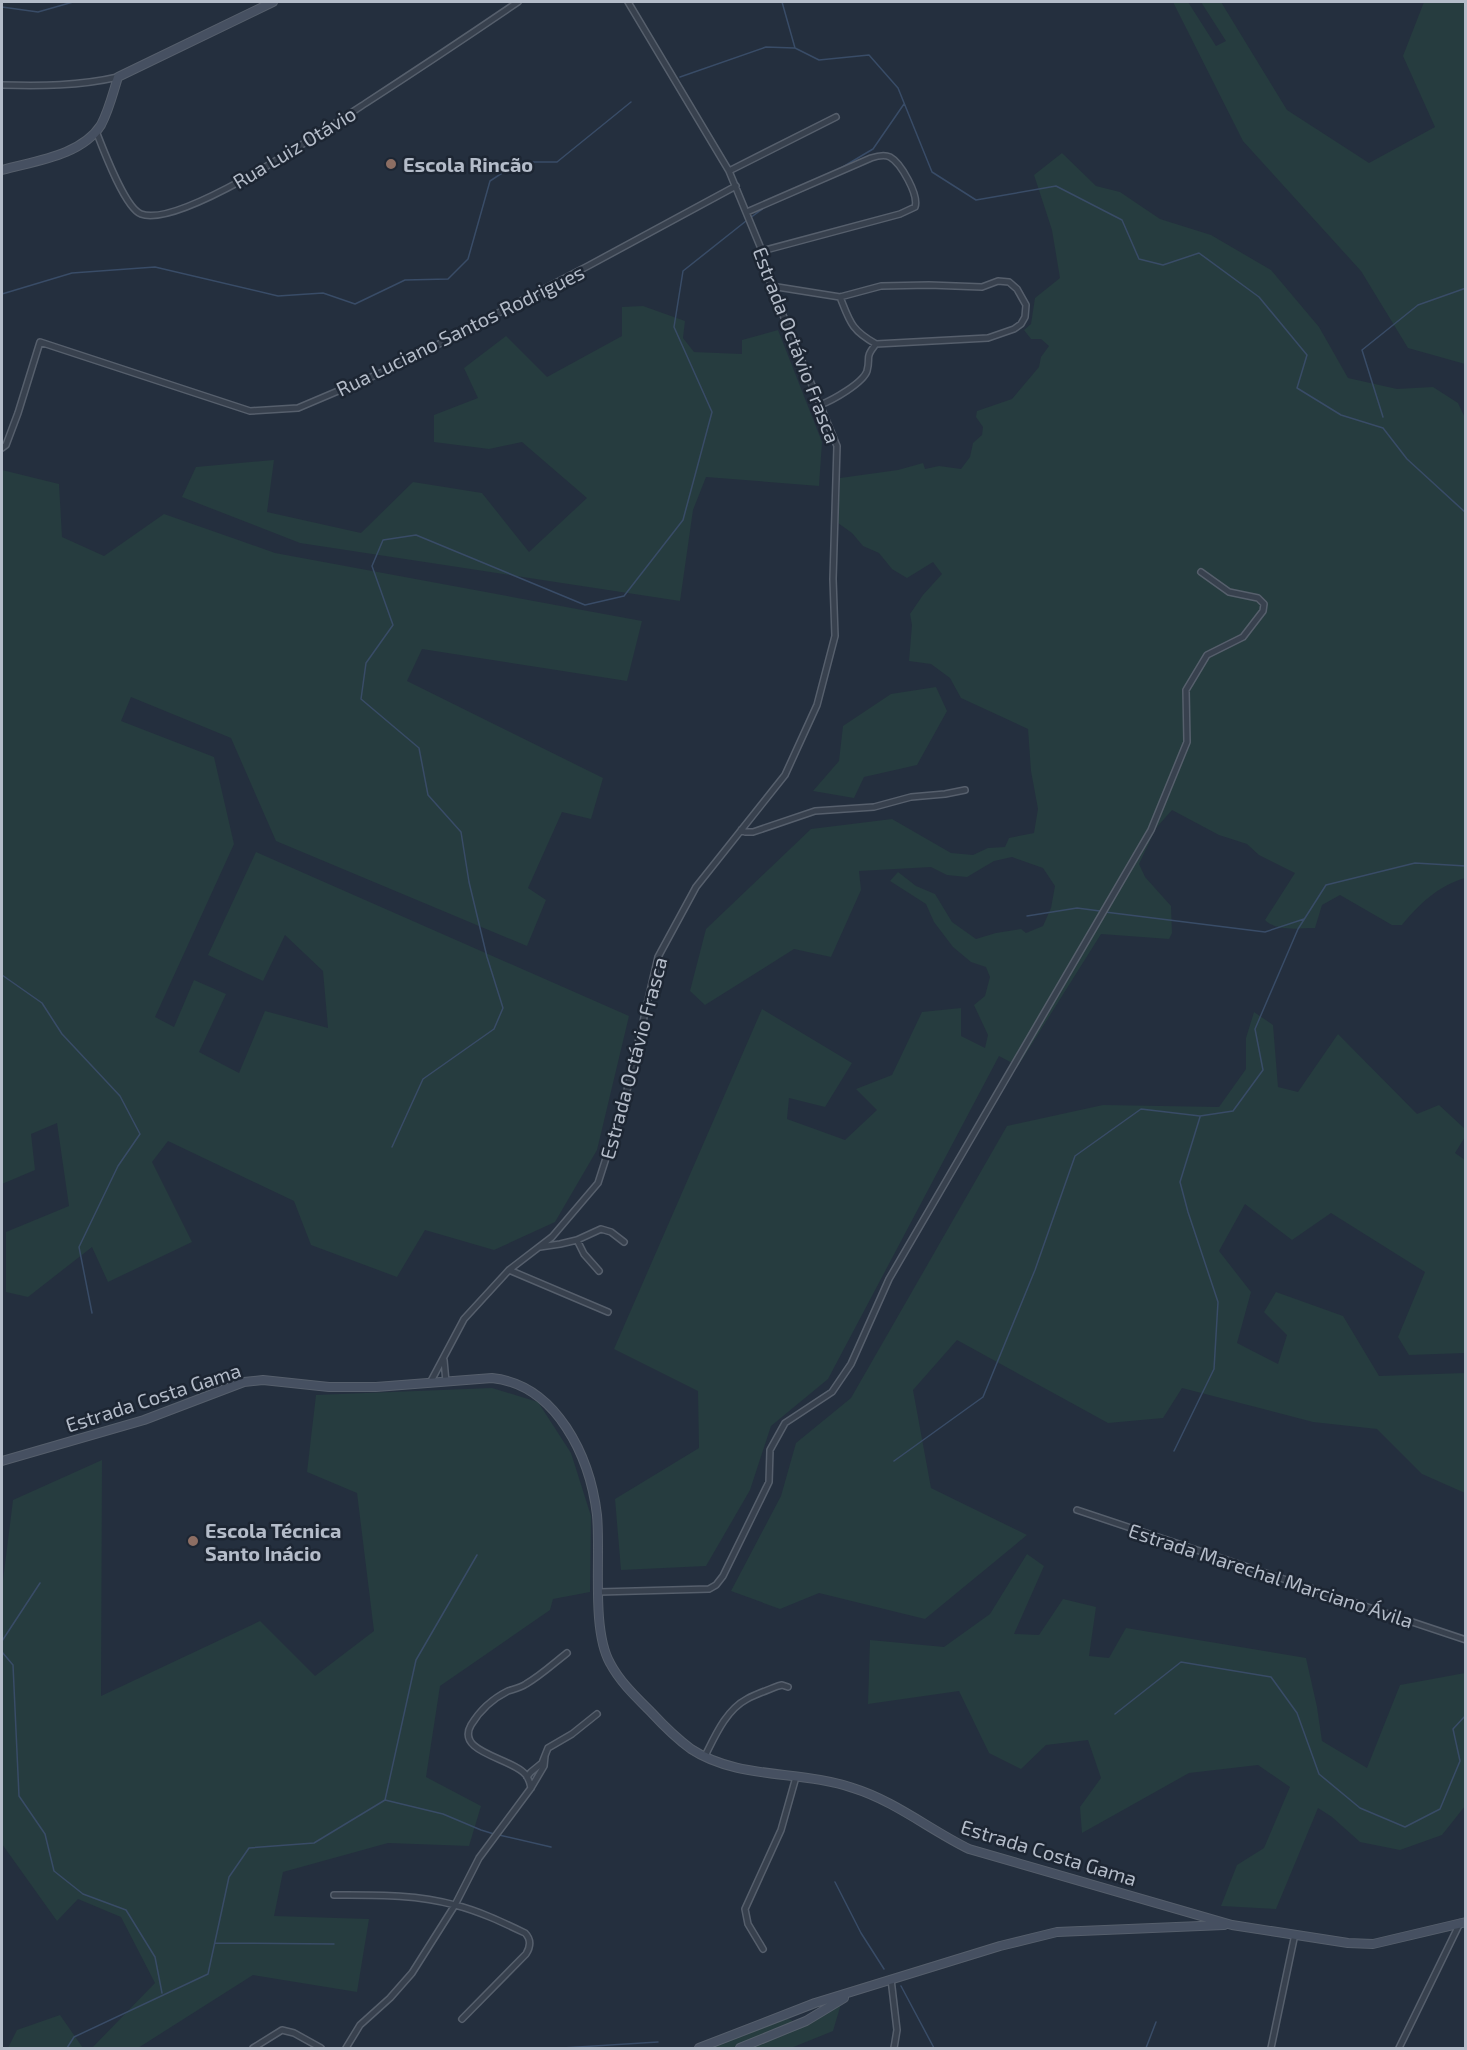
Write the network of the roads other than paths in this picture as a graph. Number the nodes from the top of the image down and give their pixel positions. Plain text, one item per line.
1 (273, 2) edge
2 (518, 2) edge
3 (628, 2) edge
4 (118, 77) junction
5 (2, 85) edge
6 (836, 117) dead end
7 (96, 131) junction
8 (2, 170) edge
9 (729, 171) junction
10 (736, 186) junction
11 (747, 212) junction
12 (762, 251) junction
13 (771, 286) junction
14 (840, 297) junction
15 (876, 344) junction
16 (820, 405) junction
17 (2, 448) edge
18 (1201, 572) dead end
19 (965, 790) dead end
20 (741, 830) junction
21 (577, 1240) junction
22 (624, 1242) dead end
23 (538, 1247) junction
24 (509, 1270) junction
25 (599, 1271) dead end
26 (608, 1312) dead end
27 (444, 1358) junction
28 (446, 1382) junction
29 (430, 1383) junction
30 (2, 1461) edge
31 (1077, 1510) dead end
32 (599, 1592) junction
33 (1466, 1640) edge
34 (567, 1653) dead end
35 (788, 1687) dead end
36 (597, 1714) dead end
37 (545, 1756) junction
38 (705, 1756) junction
39 (527, 1777) junction
40 (796, 1777) junction
41 (531, 1788) junction
42 (334, 1895) dead end
43 (455, 1905) junction
44 (1180, 1909) junction
45 (1463, 1923) edge
46 (1232, 1925) junction
47 (1172, 1926) junction
48 (1294, 1934) junction
49 (763, 1948) dead end
50 (891, 1979) junction
51 (862, 1989) junction
52 (462, 2019) dead end
53 (253, 2049) edge
54 (321, 2049) edge
55 (346, 2049) edge
56 (699, 2049) edge
57 (740, 2049) edge
58 (894, 2049) edge
59 (1271, 2049) edge
60 (1399, 2049) edge

1 - 4 main road
2 - 7 street, Rua Luiz Otávio
3 - 9 street, Estrada Octávio Frasca
4 - 5 street
4 - 7 main road
6 - 9 street
7 - 8 main road
9 - 10 street, Estrada Octávio Frasca
10 - 11 street, Estrada Octávio Frasca
10 - 17 street, Rua Luciano Santos Rodrigues
11 - 12 street, Estrada Octávio Frasca
11 - 12 street
12 - 13 street, Estrada Octávio Frasca
13 - 14 street
13 - 16 street, Estrada Octávio Frasca
14 - 15 street
14 - 15 street
15 - 16 street
16 - 20 street, Estrada Octávio Frasca
18 - 32 street
19 - 20 street
20 - 23 street, Estrada Octávio Frasca
21 - 22 street
21 - 23 street
21 - 25 street
23 - 24 street, Estrada Octávio Frasca
24 - 26 street
24 - 27 street, Estrada Octávio Frasca
27 - 28 street
27 - 29 street, Estrada Octávio Frasca
28 - 29 main road, Estrada Costa Gama
28 - 32 main road, Estrada Costa Gama
29 - 30 main road, Estrada Costa Gama
31 - 33 street, Estrada Marechal Marciano Ávila
32 - 38 main road, Estrada Costa Gama
34 - 39 street
35 - 38 street
36 - 37 street
37 - 39 street
37 - 41 street
38 - 40 main road, Estrada Costa Gama
39 - 41 street
40 - 44 main road, Estrada Costa Gama
40 - 49 street
41 - 43 street
42 - 43 street
43 - 52 street
43 - 55 street
44 - 46 main road, Estrada Costa Gama
44 - 47 main road
45 - 48 main road, Estrada Costa Gama
45 - 60 street
46 - 47 main road
46 - 48 main road, Estrada Costa Gama
47 - 50 main road
48 - 59 street
50 - 51 main road
50 - 58 street
51 - 56 main road
51 - 57 main road
53 - 54 street

